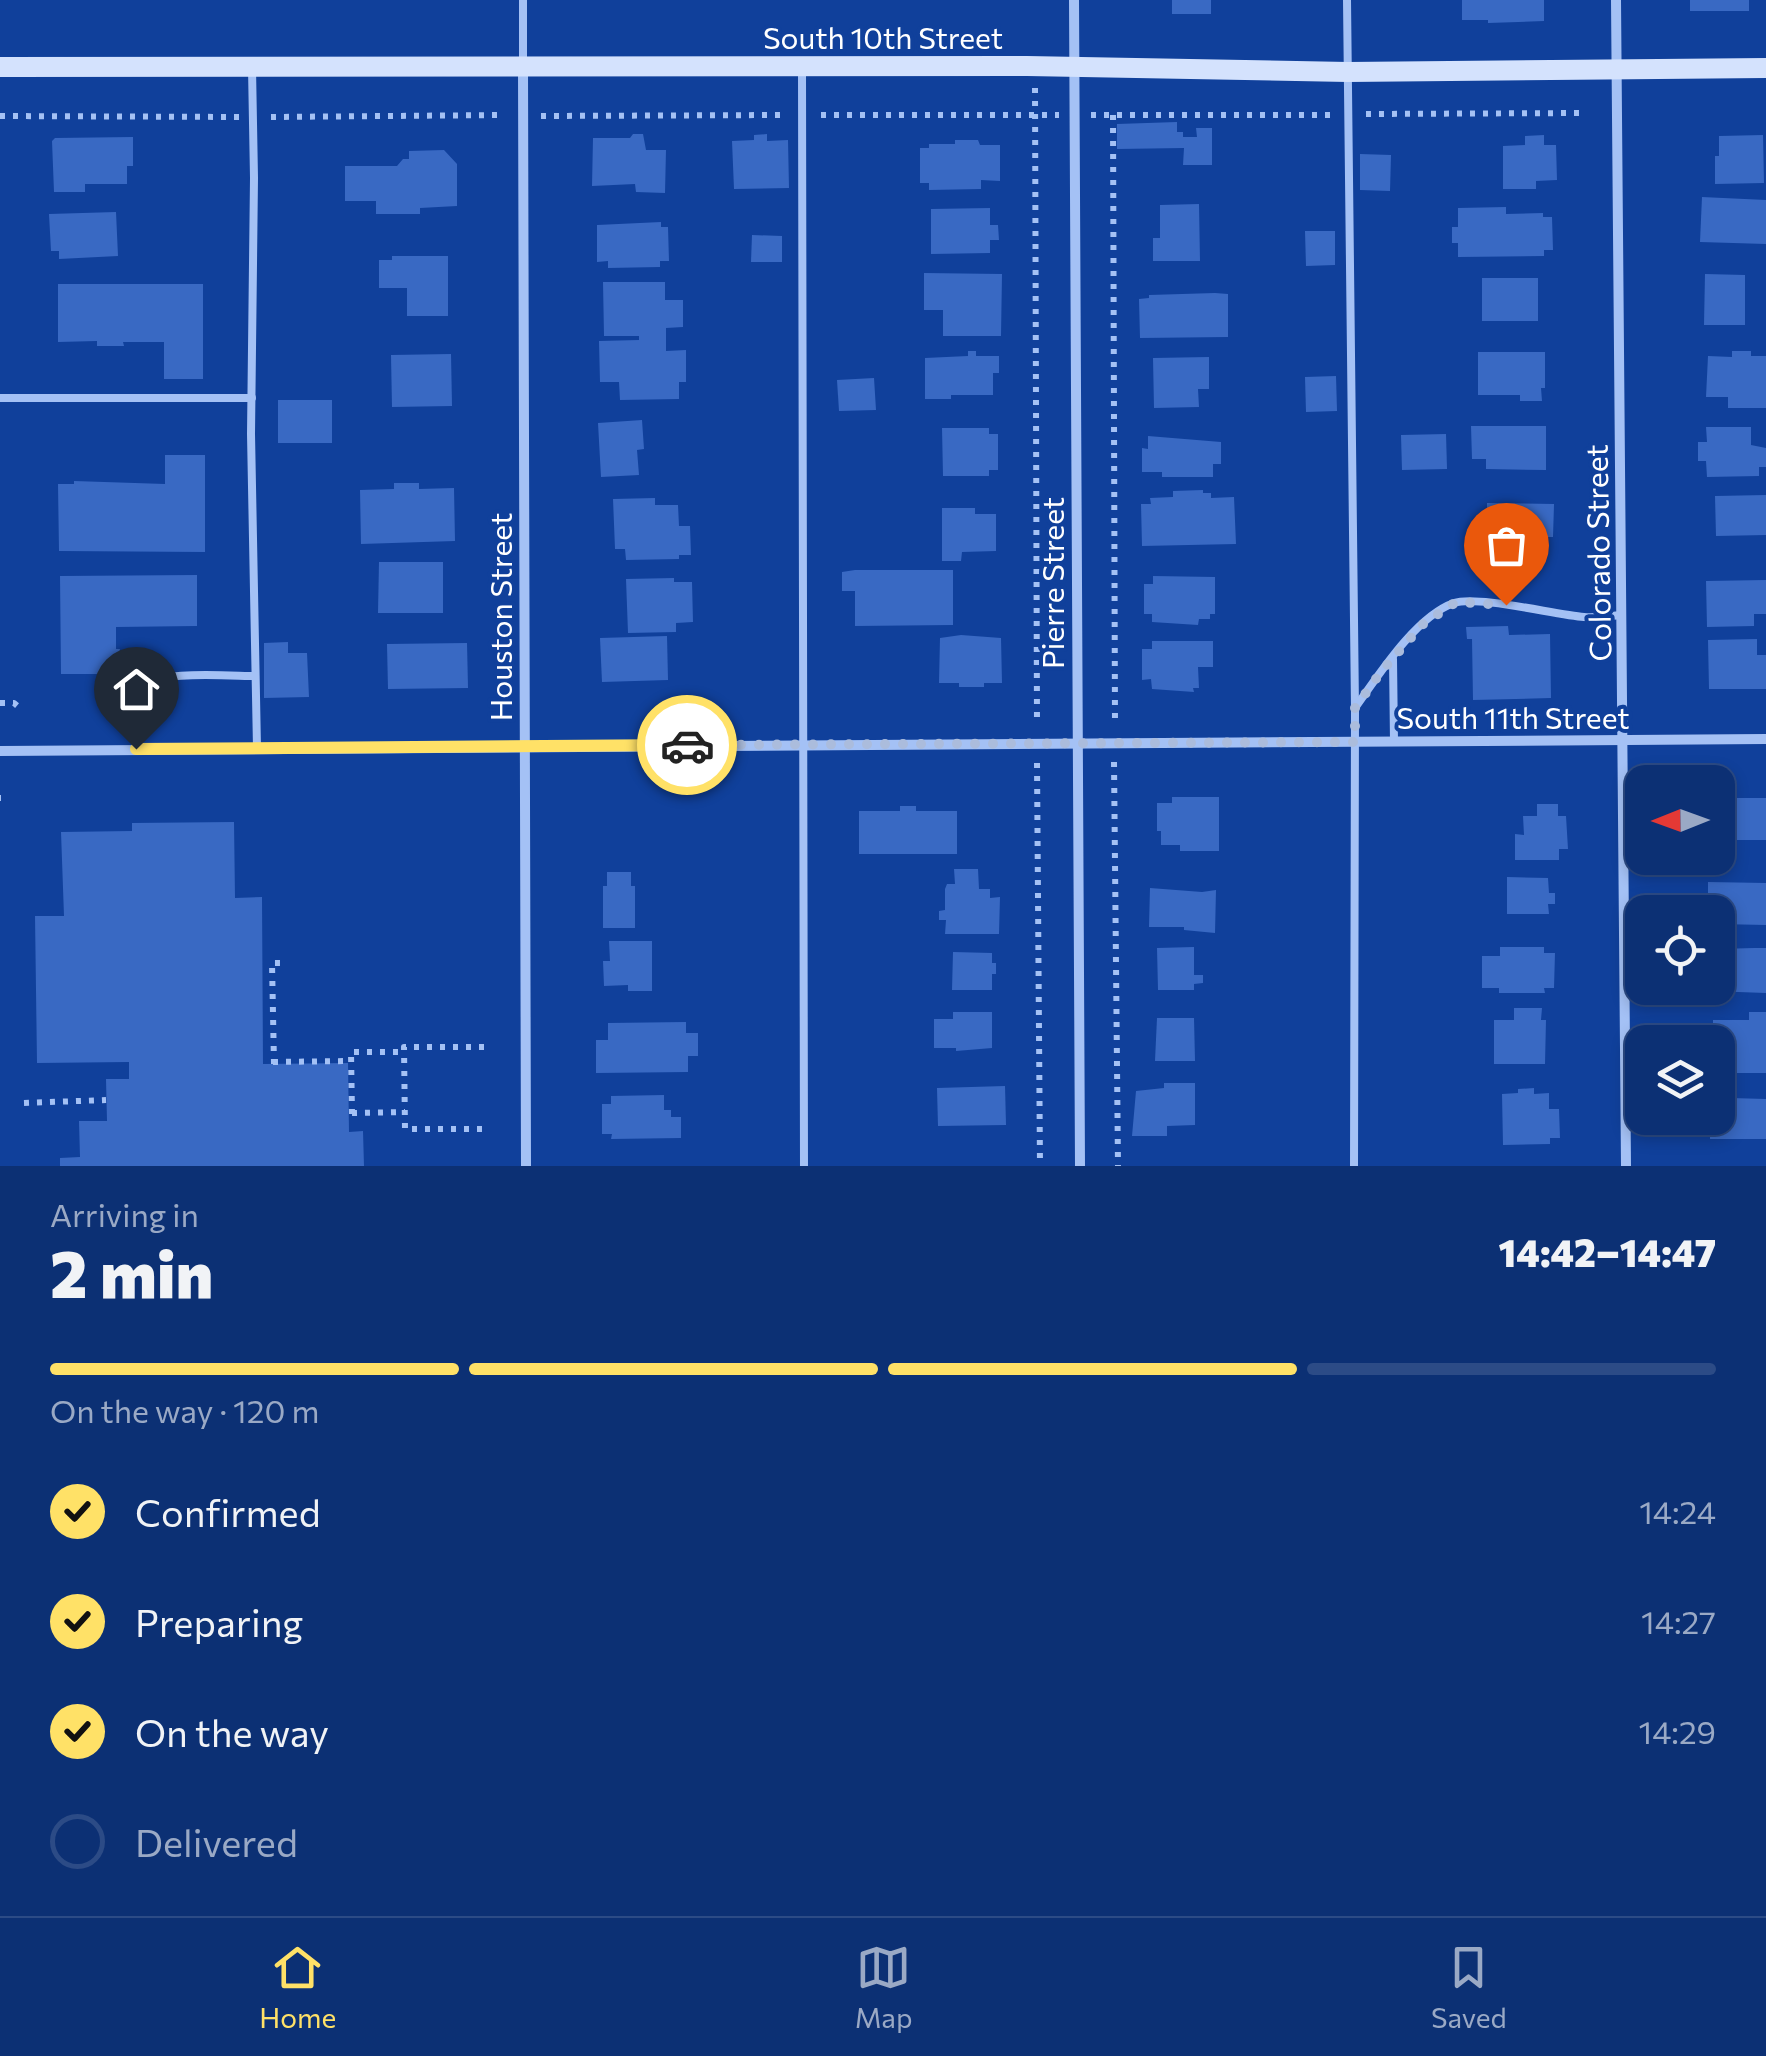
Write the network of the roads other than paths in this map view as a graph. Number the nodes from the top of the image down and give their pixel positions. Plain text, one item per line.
1 (523, 0) edge
2 (1074, 0) edge
3 (1347, 0) edge
4 (1616, 0) edge
5 (802, 66) junction
6 (0, 67) edge
7 (252, 68) junction
8 (524, 68) junction
9 (1075, 68) junction
10 (1616, 68) junction
11 (1766, 68) edge
12 (1348, 72) junction
13 (0, 398) edge
14 (252, 398) junction
15 (1622, 615) junction
16 (1393, 659) junction
17 (254, 676) junction
18 (1355, 708) junction
19 (1766, 739) edge
20 (1624, 740) junction
21 (1355, 742) junction
22 (1394, 742) junction
23 (803, 744) junction
24 (1077, 745) junction
25 (524, 746) junction
26 (257, 748) junction
27 (136, 749) junction
28 (0, 751) edge
29 (526, 1166) edge
30 (804, 1166) edge
31 (1080, 1166) edge
32 (1354, 1166) edge
33 (1626, 1166) edge

1 - 8 lane
2 - 9 street, Pierre Street
3 - 12 lane
4 - 10 street, Colorado Street
5 - 8 street, South 10th Street
5 - 9 street, South 10th Street
5 - 23 lane
6 - 7 street, South 10th Street
7 - 8 street, South 10th Street
7 - 14 lane
8 - 25 street, Houston Street
9 - 12 street, South 10th Street
9 - 24 street, Pierre Street
10 - 11 street, South 10th Street
10 - 12 street, South 10th Street
10 - 15 street, Colorado Street
12 - 18 lane
13 - 14 lane
14 - 17 lane
15 - 16 lane
15 - 20 street, Colorado Street
16 - 18 lane
16 - 22 lane
17 - 26 lane
17 - 27 lane
18 - 21 lane
19 - 20 street, South 11th Street
20 - 22 street, South 11th Street
20 - 33 street, Colorado Street
21 - 22 street, South 11th Street
21 - 24 street, South 11th Street
21 - 32 lane
23 - 24 street, South 11th Street
23 - 25 street, South 11th Street
23 - 30 lane
24 - 31 street, Pierre Street
25 - 26 street, South 11th Street
25 - 29 street, Houston Street
26 - 27 street, South 11th Street
27 - 28 street, South 11th Street

